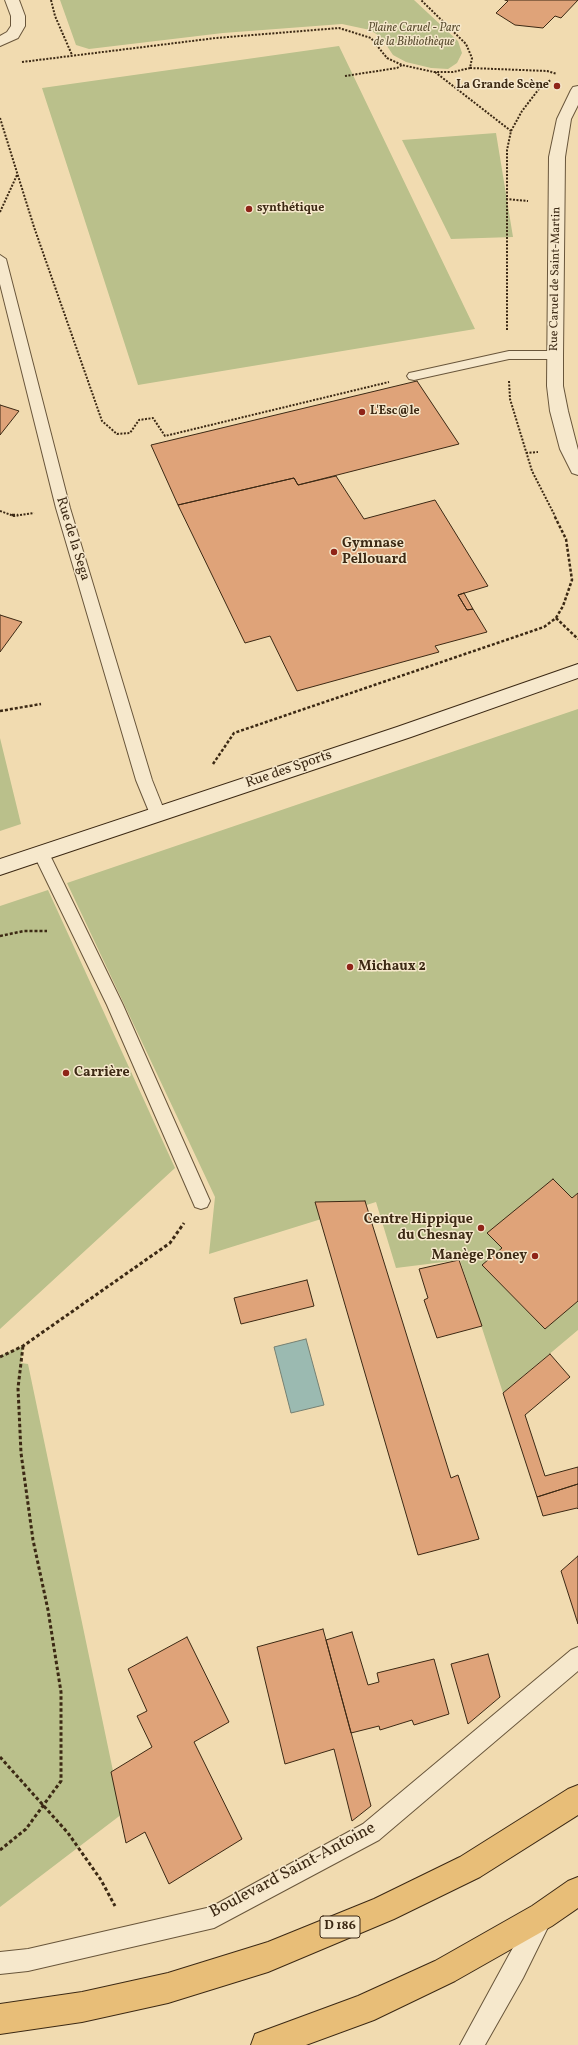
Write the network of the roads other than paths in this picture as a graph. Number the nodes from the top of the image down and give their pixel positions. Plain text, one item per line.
1 (12, 0) edge
2 (0, 42) edge
3 (578, 90) edge
4 (0, 259) edge
5 (555, 355) junction
6 (414, 376) road end
7 (578, 469) edge
8 (578, 671) edge
9 (158, 815) junction
10 (41, 853) junction
11 (0, 867) edge
12 (201, 1201) road end
13 (578, 1657) edge
14 (578, 1799) edge
15 (578, 1891) edge
16 (542, 1916) junction
17 (0, 1963) edge
18 (0, 2019) edge
19 (266, 2045) edge
20 (472, 2045) edge

1 - 2 street
3 - 5 street, Rue Caruel de Saint-Martin
4 - 9 lane, Rue de la Sega
5 - 6 lane
5 - 7 street, Rue Caruel de Saint-Martin
8 - 9 street, Rue des Sports
9 - 10 street, Rue des Sports
10 - 11 street, Rue des Sports
10 - 12 lane
13 - 17 lane, Boulevard Saint-Antoine
14 - 18 main road, D 186
15 - 16 main road
16 - 19 main road
16 - 20 lane

